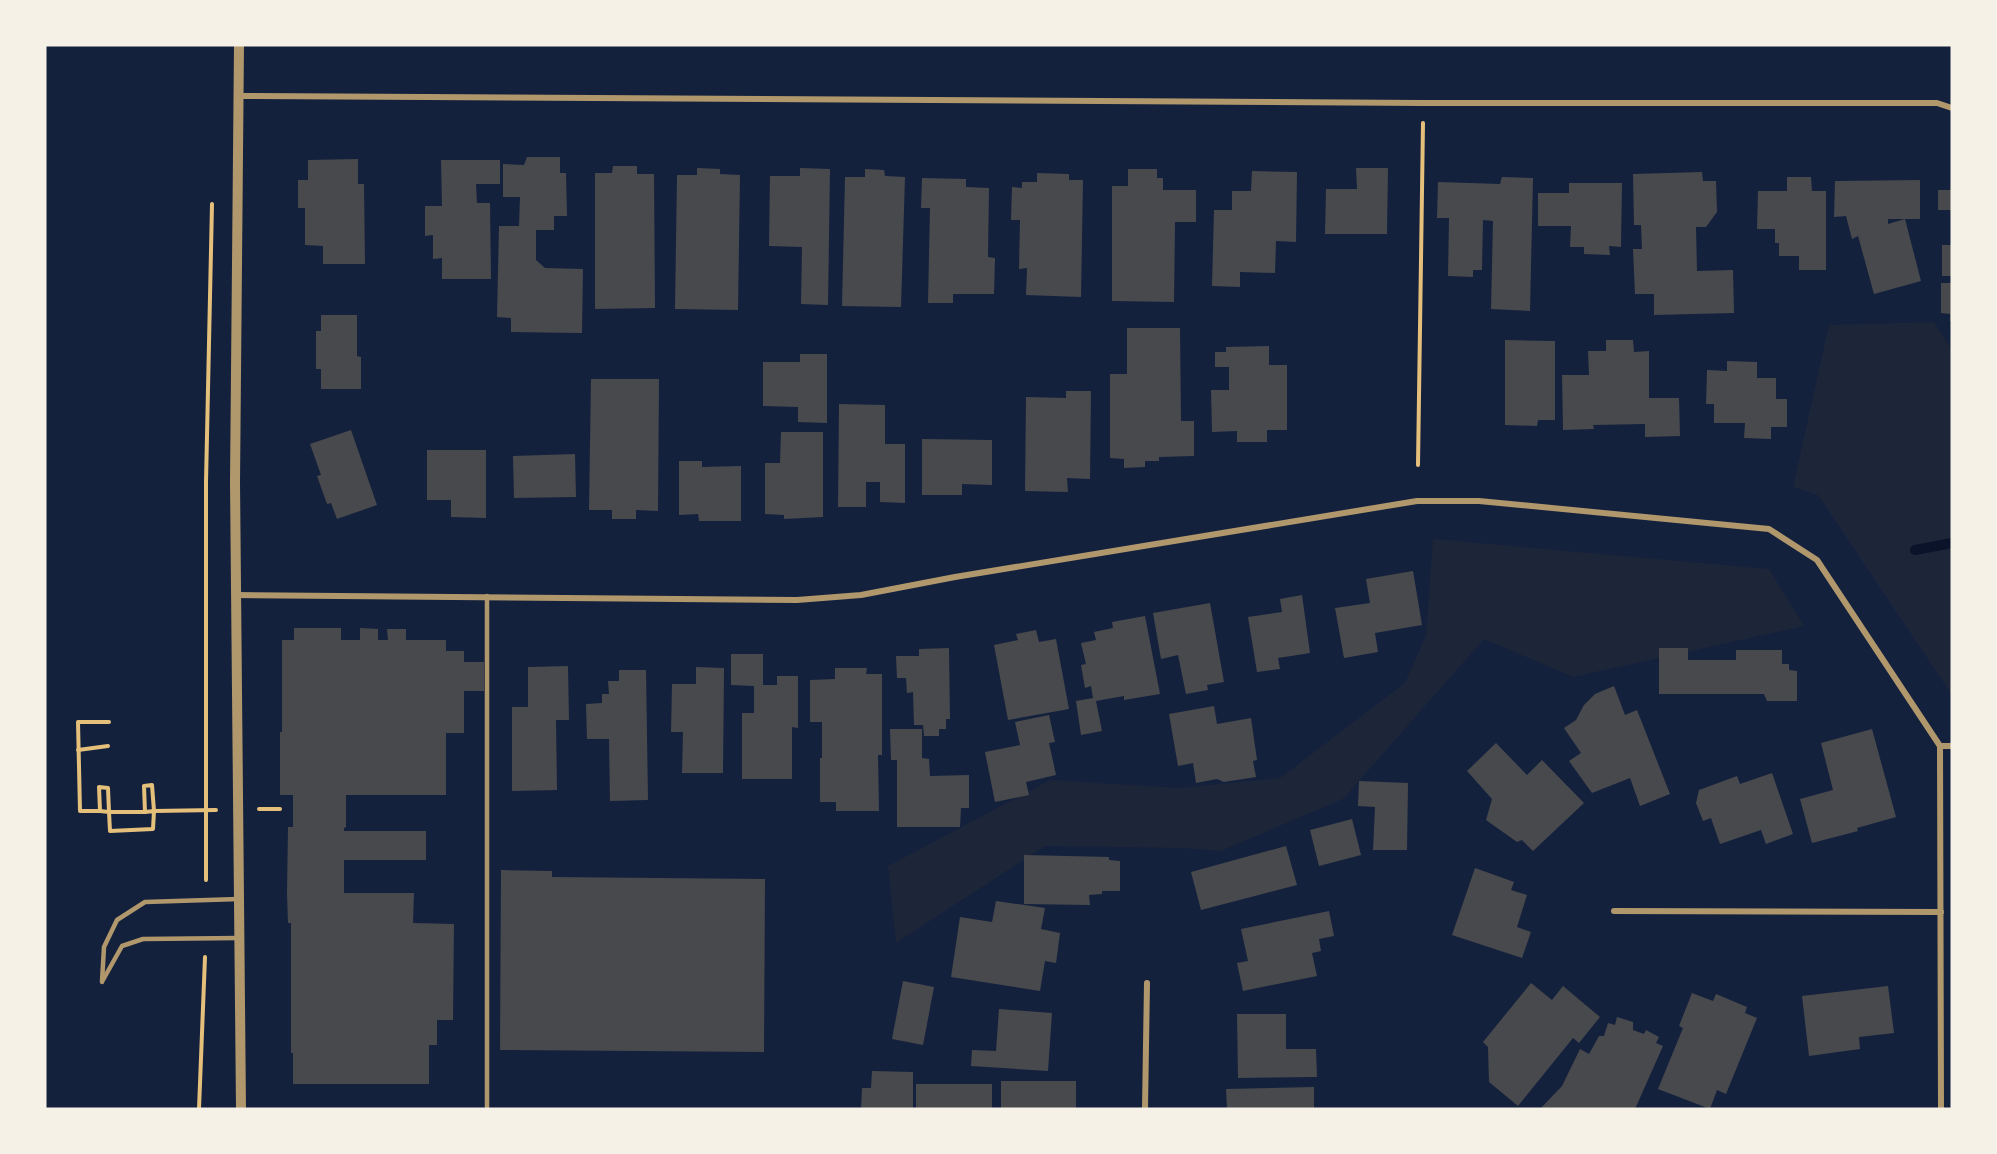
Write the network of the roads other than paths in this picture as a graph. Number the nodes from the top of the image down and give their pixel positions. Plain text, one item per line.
1 (239, 45) edge
2 (237, 96) junction
3 (1952, 108) edge
4 (236, 595) junction
5 (487, 596) junction
6 (1940, 746) junction
7 (1952, 746) edge
8 (239, 899) junction
9 (1614, 911) dead end
10 (1941, 912) junction
11 (240, 938) junction
12 (1147, 983) dead end
13 (241, 1109) edge
14 (487, 1109) edge
15 (1145, 1109) edge
16 (1941, 1109) edge

1 - 2 street
2 - 3 street
2 - 4 street
4 - 5 street
4 - 8 street
5 - 6 street
5 - 14 lane
6 - 7 street
6 - 10 street
8 - 11 street
8 - 11 lane
9 - 10 street
10 - 16 street
11 - 13 street
12 - 15 street

